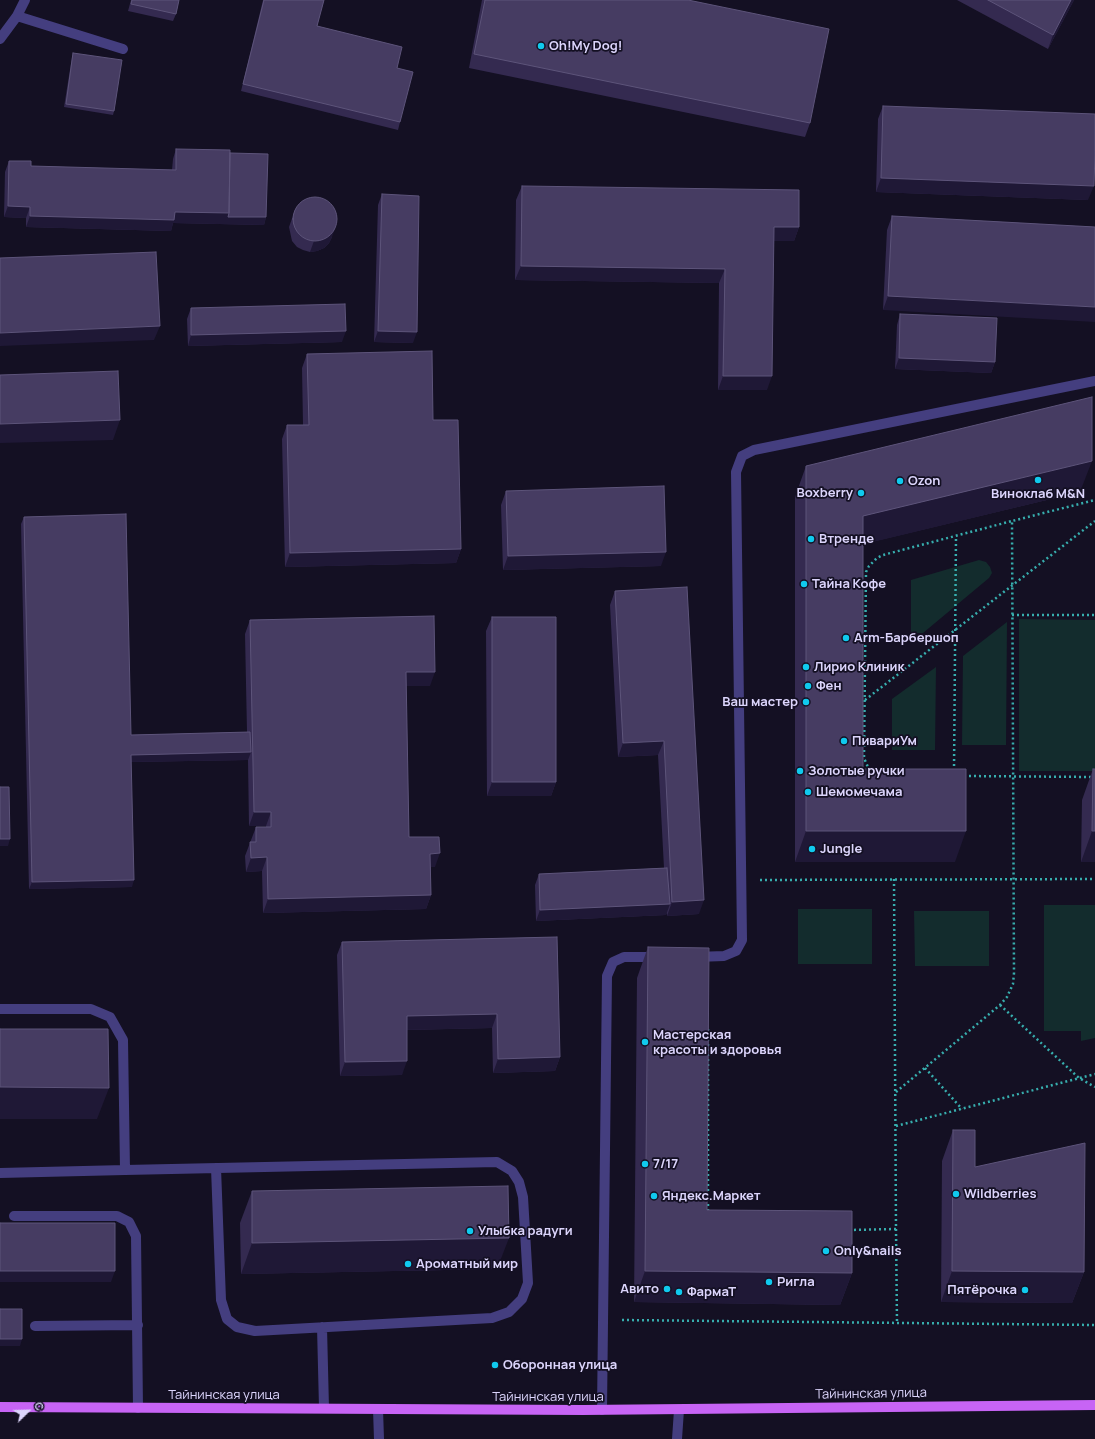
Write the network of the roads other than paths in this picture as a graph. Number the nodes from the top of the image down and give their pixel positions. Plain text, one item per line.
1 (25, 0) edge
2 (17, 16) junction
3 (0, 40) edge
4 (123, 49) dead end
5 (1095, 381) edge
6 (670, 957) edge
7 (685, 957) edge
8 (0, 1009) edge
9 (216, 1168) junction
10 (126, 1170) junction
11 (0, 1173) edge
12 (14, 1216) dead end
13 (138, 1325) junction
14 (35, 1326) dead end
15 (322, 1327) junction
16 (1095, 1405) edge
17 (0, 1407) edge
18 (138, 1408) junction
19 (324, 1408) junction
20 (378, 1409) junction
21 (602, 1410) junction
22 (679, 1410) junction
23 (379, 1439) edge
24 (678, 1439) edge

1 - 2 street
2 - 3 street
2 - 4 street
5 - 7 street
6 - 21 street
8 - 10 street
9 - 10 street
9 - 15 street
9 - 15 street
10 - 11 street
12 - 13 street
13 - 14 street
13 - 18 street
15 - 19 street
16 - 22 main road, Тайнинская улица
17 - 18 main road, Тайнинская улица
18 - 19 main road, Тайнинская улица
19 - 20 main road, Тайнинская улица
20 - 21 main road, Тайнинская улица
20 - 23 street
21 - 22 main road, Тайнинская улица
22 - 24 street

